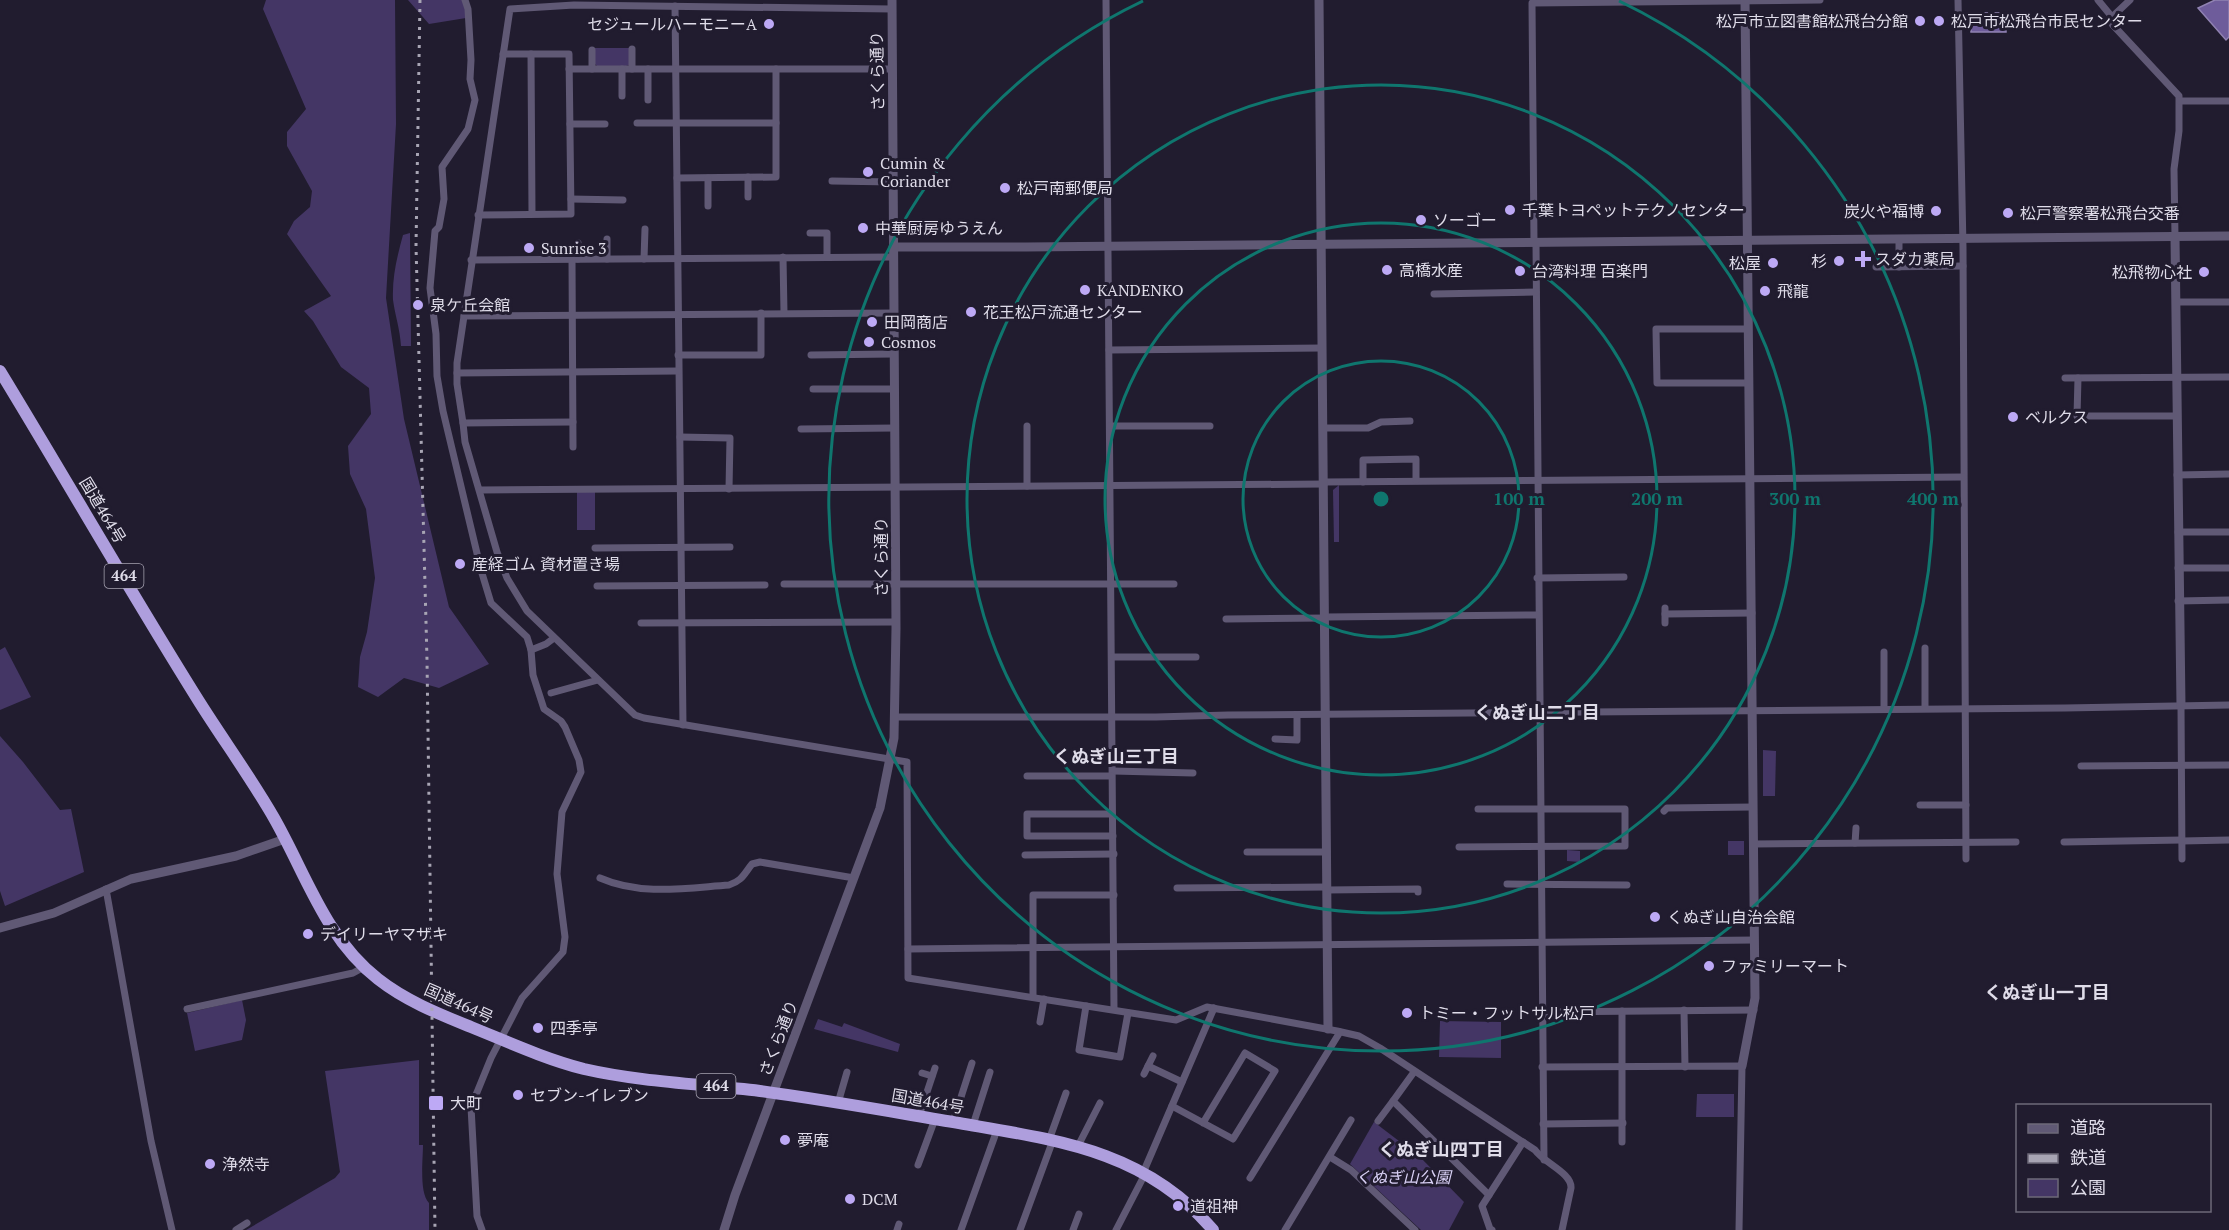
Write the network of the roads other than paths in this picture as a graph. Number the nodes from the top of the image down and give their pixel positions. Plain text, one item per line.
1 (465, 0) edge
2 (1106, 0) edge
3 (1319, 0) edge
4 (1745, 0) edge
5 (1820, 0) edge
6 (1958, 0) edge
7 (2098, 0) edge
8 (2130, 0) edge
9 (1532, 1) edge
10 (574, 2) edge
11 (615, 3) edge
12 (651, 3) edge
13 (686, 3) edge
14 (797, 4) edge
15 (838, 4) edge
16 (892, 4) edge
17 (675, 6) junction
18 (2112, 17) junction
19 (632, 49) dead end
20 (592, 50) dead end
21 (503, 54) junction
22 (531, 54) junction
23 (569, 69) junction
24 (592, 69) junction
25 (622, 69) junction
26 (632, 69) junction
27 (648, 69) junction
28 (676, 69) junction
29 (776, 69) junction
30 (892, 69) junction
31 (621, 96) dead end
32 (648, 100) dead end
33 (2180, 101) junction
34 (2229, 101) edge
35 (637, 123) dead end
36 (676, 123) junction
37 (776, 123) junction
38 (570, 124) junction
39 (605, 124) dead end
40 (748, 177) junction
41 (677, 178) junction
42 (708, 178) junction
43 (832, 181) dead end
44 (893, 182) junction
45 (748, 197) dead end
46 (571, 200) junction
47 (623, 200) dead end
48 (708, 206) dead end
49 (532, 214) junction
50 (478, 215) junction
51 (645, 229) dead end
52 (810, 233) dead end
53 (2229, 236) edge
54 (2175, 237) junction
55 (1962, 238) junction
56 (607, 239) dead end
57 (1899, 239) junction
58 (1747, 240) junction
59 (578, 243) dead end
60 (1535, 243) junction
61 (1321, 244) junction
62 (1108, 246) junction
63 (893, 247) junction
64 (783, 257) junction
65 (827, 257) junction
66 (893, 257) junction
67 (607, 259) junction
68 (644, 259) junction
69 (677, 259) junction
70 (471, 260) junction
71 (575, 260) junction
72 (1963, 266) junction
73 (1876, 267) dead end
74 (1899, 267) junction
75 (1536, 292) junction
76 (1434, 294) dead end
77 (2176, 302) junction
78 (2229, 302) edge
79 (761, 313) junction
80 (784, 313) junction
81 (893, 313) junction
82 (678, 315) junction
83 (464, 316) junction
84 (572, 316) junction
85 (1748, 329) junction
86 (1322, 348) junction
87 (1109, 350) junction
88 (893, 354) junction
89 (678, 355) junction
90 (811, 355) dead end
91 (0, 371) edge
92 (678, 371) junction
93 (573, 372) junction
94 (457, 373) junction
95 (2229, 377) edge
96 (2066, 378) dead end
97 (2078, 378) junction
98 (2177, 378) junction
99 (1749, 383) junction
100 (895, 389) junction
101 (813, 390) dead end
102 (2177, 416) junction
103 (1410, 421) dead end
104 (573, 422) junction
105 (463, 423) junction
106 (1026, 426) dead end
107 (1110, 426) junction
108 (1210, 426) dead end
109 (895, 428) junction
110 (1323, 428) junction
111 (801, 429) dead end
112 (680, 437) junction
113 (573, 447) dead end
114 (2229, 474) edge
115 (2177, 475) junction
116 (1963, 477) junction
117 (1749, 479) junction
118 (1416, 480) junction
119 (1537, 480) junction
120 (1363, 482) junction
121 (1324, 483) junction
122 (1110, 485) junction
123 (1027, 486) junction
124 (896, 487) junction
125 (681, 489) junction
126 (729, 489) junction
127 (480, 490) junction
128 (2178, 532) junction
129 (2229, 532) edge
130 (730, 547) dead end
131 (595, 548) dead end
132 (681, 548) junction
133 (2178, 568) junction
134 (2229, 568) edge
135 (1624, 577) dead end
136 (1537, 578) junction
137 (896, 583) junction
138 (784, 584) dead end
139 (1111, 584) junction
140 (1174, 584) dead end
141 (682, 585) junction
142 (765, 585) dead end
143 (597, 586) dead end
144 (2229, 600) edge
145 (2178, 601) junction
146 (1752, 614) junction
147 (1538, 615) junction
148 (1325, 618) junction
149 (1226, 619) dead end
150 (896, 622) junction
151 (641, 623) dead end
152 (682, 623) junction
153 (1665, 623) dead end
154 (554, 638) junction
155 (1924, 648) dead end
156 (531, 650) junction
157 (1884, 652) dead end
158 (1112, 657) junction
159 (1196, 657) dead end
160 (598, 680) junction
161 (551, 693) dead end
162 (2229, 705) edge
163 (2181, 706) junction
164 (1925, 708) junction
165 (1965, 708) junction
166 (1884, 709) junction
167 (1752, 710) junction
168 (1540, 712) junction
169 (1326, 714) junction
170 (1297, 715) junction
171 (896, 717) junction
172 (1113, 717) junction
173 (683, 724) junction
174 (1275, 739) dead end
175 (891, 761) junction
176 (2229, 765) edge
177 (2081, 766) dead end
178 (2180, 766) junction
179 (1193, 773) dead end
180 (1112, 774) junction
181 (1027, 776) dead end
182 (1920, 805) dead end
183 (1966, 805) junction
184 (1753, 807) junction
185 (1478, 809) dead end
186 (1541, 809) junction
187 (1664, 811) dead end
188 (1112, 814) junction
189 (1856, 828) dead end
190 (1113, 836) junction
191 (285, 840) junction
192 (2182, 840) junction
193 (2229, 840) edge
194 (1966, 842) junction
195 (2016, 842) dead end
196 (2064, 842) dead end
197 (1855, 843) junction
198 (1753, 844) junction
199 (1460, 847) dead end
200 (1541, 847) junction
201 (1247, 852) dead end
202 (1327, 852) junction
203 (1114, 854) junction
204 (1025, 855) dead end
205 (1966, 859) dead end
206 (2182, 859) dead end
207 (600, 878) dead end
208 (854, 878) junction
209 (1507, 884) dead end
210 (1541, 885) junction
211 (1627, 885) dead end
212 (1177, 888) dead end
213 (106, 889) junction
214 (1327, 889) junction
215 (1418, 892) dead end
216 (1114, 895) junction
217 (0, 928) edge
218 (1754, 940) junction
219 (1541, 944) junction
220 (1328, 946) junction
221 (1114, 947) junction
222 (1034, 948) junction
223 (908, 949) junction
224 (364, 967) junction
225 (1033, 997) junction
226 (1044, 999) junction
227 (1086, 1006) junction
228 (1214, 1008) junction
229 (187, 1009) dead end
230 (1114, 1009) junction
231 (1684, 1010) junction
232 (1754, 1010) junction
233 (1622, 1011) junction
234 (1542, 1012) junction
235 (1128, 1013) junction
236 (1040, 1022) dead end
237 (1328, 1029) junction
238 (1340, 1032) junction
239 (502, 1040) junction
240 (1153, 1056) dead end
241 (972, 1063) dead end
242 (1148, 1065) junction
243 (1685, 1066) junction
244 (1742, 1066) junction
245 (1542, 1067) junction
246 (1623, 1067) junction
247 (935, 1068) dead end
248 (846, 1072) dead end
249 (990, 1072) dead end
250 (1414, 1072) junction
251 (922, 1073) dead end
252 (1144, 1074) dead end
253 (932, 1076) junction
254 (1182, 1082) junction
255 (773, 1093) junction
256 (1066, 1093) dead end
257 (1393, 1101) junction
258 (838, 1103) junction
259 (1100, 1103) dead end
260 (1172, 1106) junction
261 (919, 1116) junction
262 (935, 1119) junction
263 (1352, 1120) dead end
264 (1378, 1121) dead end
265 (953, 1122) junction
266 (1203, 1123) junction
267 (1543, 1124) junction
268 (1623, 1124) junction
269 (973, 1125) junction
270 (997, 1130) junction
271 (1051, 1140) junction
272 (1523, 1142) junction
273 (1622, 1142) dead end
274 (1078, 1146) junction
275 (1330, 1157) junction
276 (1544, 1160) junction
277 (918, 1165) dead end
278 (1144, 1174) junction
279 (1250, 1178) dead end
280 (1489, 1195) junction
281 (1079, 1214) dead end
282 (247, 1223) dead end
283 (172, 1230) edge
284 (236, 1230) edge
285 (482, 1230) edge
286 (724, 1230) edge
287 (961, 1230) edge
288 (1020, 1230) edge
289 (1073, 1230) edge
290 (1116, 1230) edge
291 (1213, 1230) edge
292 (1285, 1230) edge
293 (1415, 1230) edge
294 (1492, 1230) edge
295 (1562, 1230) edge
296 (1739, 1230) edge

1 - 156 street
2 - 62 street
3 - 61 street
4 - 5 street
4 - 9 street
4 - 58 street
6 - 55 street
7 - 18 street
8 - 18 street
9 - 60 street
10 - 11 street
10 - 21 street
11 - 12 street
12 - 17 street
13 - 14 street
13 - 17 street
14 - 15 street
15 - 16 street
16 - 30 street, さくら通り
17 - 28 street
18 - 33 street
19 - 26 street
20 - 24 street
21 - 22 street
21 - 50 street
22 - 23 street
22 - 49 street
23 - 24 street
23 - 38 street
24 - 25 street
25 - 26 street
25 - 31 street
26 - 27 street
27 - 28 street
27 - 32 street
28 - 29 street
28 - 36 street
29 - 30 street
29 - 37 street
30 - 44 street, さくら通り
33 - 34 street
33 - 54 street
35 - 36 street
36 - 37 street
36 - 41 street
37 - 40 street
38 - 39 street
38 - 46 street
40 - 42 street
40 - 45 street
41 - 42 street
41 - 69 street
42 - 48 street
43 - 44 street
44 - 63 street, さくら通り
46 - 47 street
46 - 49 street
49 - 50 street
50 - 70 street
51 - 68 street
52 - 65 street
53 - 54 street
54 - 55 street
54 - 77 street
55 - 57 street
55 - 72 street
56 - 67 street
57 - 58 street
57 - 74 street
58 - 60 street
58 - 85 street
59 - 71 street
60 - 61 street
60 - 75 street
61 - 62 street
61 - 86 street
62 - 63 street
62 - 87 street
63 - 66 street, さくら通り
64 - 65 street
64 - 69 street
64 - 80 street
65 - 66 street
66 - 81 street, さくら通り
67 - 68 street
67 - 71 street
68 - 69 street
69 - 82 street
70 - 71 street
70 - 83 street
71 - 84 street
72 - 74 street
72 - 116 street
73 - 74 street
75 - 76 street
75 - 119 street
77 - 78 street
77 - 98 street
79 - 80 street
79 - 82 street
79 - 89 street
80 - 81 street
81 - 88 street, さくら通り
82 - 84 street
82 - 89 street
83 - 84 street
83 - 94 street
84 - 93 street
85 - 99 street
85 - 99 street
86 - 87 street
86 - 110 street
87 - 107 street
88 - 90 street
88 - 100 street, さくら通り
89 - 92 street
91 - 191 highway, 国道464号 / 464
92 - 93 street
92 - 112 street
93 - 94 street
93 - 104 street
94 - 105 street
95 - 98 street
96 - 97 street
97 - 98 street
97 - 102 street
98 - 102 street
99 - 117 street
100 - 101 street
100 - 109 street, さくら通り
102 - 115 street
103 - 110 street
104 - 105 street
104 - 113 street
105 - 127 street
106 - 123 street
107 - 108 street
107 - 122 street
109 - 111 street
109 - 124 street, さくら通り
110 - 121 street
112 - 125 street
112 - 126 street
114 - 115 street
115 - 128 street
116 - 117 street
116 - 165 street
117 - 119 street
117 - 146 street
118 - 119 street
118 - 120 street
118 - 120 street
119 - 136 street
120 - 121 street
121 - 122 street
121 - 148 street
122 - 123 street
122 - 139 street
123 - 124 street
124 - 126 street
124 - 137 street, さくら通り
125 - 126 street
125 - 127 street
125 - 132 street
127 - 154 street
128 - 129 street
128 - 133 street
130 - 132 street
131 - 132 street
132 - 141 street
133 - 134 street
133 - 145 street
135 - 136 street
136 - 147 street
137 - 138 street
137 - 139 street
137 - 150 street, さくら通り
139 - 140 street
139 - 158 street
141 - 142 street
141 - 143 street
141 - 152 street
144 - 145 street
145 - 163 street
146 - 153 street
146 - 167 street
147 - 148 street
147 - 168 street
148 - 149 street
148 - 169 street
150 - 152 street
150 - 171 street, さくら通り
151 - 152 street
152 - 173 street
154 - 156 street
154 - 160 street
155 - 164 street
156 - 239 street
157 - 166 street
158 - 159 street
158 - 172 street
160 - 161 street
160 - 173 street
162 - 163 street
163 - 165 street
163 - 178 street
164 - 165 street
164 - 166 street
165 - 183 street
166 - 167 street
167 - 168 street
167 - 184 street
168 - 169 street
168 - 186 street
169 - 170 street
169 - 202 street
170 - 172 street
170 - 174 street
171 - 172 street
171 - 175 street, さくら通り
172 - 180 street
173 - 175 street
175 - 208 street, さくら通り
175 - 223 street
176 - 178 street
177 - 178 street
178 - 192 street
179 - 180 street
180 - 181 street
180 - 188 street
182 - 183 street
183 - 194 street
184 - 187 street
184 - 198 street
185 - 186 street
186 - 200 street
186 - 200 street
188 - 190 street
188 - 190 street
189 - 197 street
190 - 203 street
191 - 213 street
191 - 224 highway, 国道464号 / 464
192 - 193 street
192 - 196 street
192 - 206 street
194 - 195 street
194 - 197 street
194 - 205 street
197 - 198 street
198 - 218 street
199 - 200 street
200 - 210 street
201 - 202 street
202 - 214 street
203 - 204 street
203 - 216 street
207 - 208 street
208 - 255 street, さくら通り
209 - 210 street
210 - 211 street
210 - 219 street
212 - 214 street
213 - 217 street
213 - 283 street
214 - 215 street
214 - 220 street
216 - 221 street
216 - 222 street
218 - 219 street
218 - 232 street
219 - 220 street
219 - 234 street
220 - 221 street
220 - 237 street
221 - 222 street
221 - 230 street
222 - 223 street
222 - 225 street
223 - 225 street
224 - 229 street
224 - 239 highway, 国道464号 / 464
225 - 226 street
226 - 227 street
226 - 236 street
227 - 230 street
227 - 235 street
228 - 235 street
228 - 237 street
228 - 254 street
230 - 235 street
231 - 232 street
231 - 233 street
231 - 243 street
232 - 244 street
233 - 234 street
233 - 246 street
234 - 245 street
237 - 238 street
238 - 250 street
238 - 279 street
239 - 255 highway, 国道464号 / 464
239 - 285 street
240 - 242 street
241 - 265 street
242 - 252 street
242 - 254 street
243 - 244 street
243 - 246 street
244 - 296 street
245 - 246 street
245 - 267 street
246 - 268 street
247 - 253 street
248 - 258 street
249 - 269 street
250 - 257 street
250 - 272 street
251 - 253 street
253 - 261 street
254 - 260 street
255 - 258 highway, 国道464号 / 464
255 - 286 street, さくら通り
256 - 271 street
257 - 264 street
257 - 280 street
258 - 261 highway, 国道464号 / 464
259 - 274 street
260 - 266 street
260 - 278 street
261 - 262 highway, 国道464号 / 464
262 - 265 highway, 国道464号 / 464
262 - 277 street
263 - 275 street
265 - 269 highway, 国道464号 / 464
266 - 266 street
267 - 268 street
267 - 276 street
268 - 273 street
269 - 270 highway, 国道464号 / 464
270 - 271 highway, 国道464号 / 464
270 - 287 street
271 - 274 highway, 国道464号 / 464
271 - 288 street
272 - 276 street
272 - 280 street
274 - 278 highway, 国道464号 / 464
275 - 292 street
275 - 293 street
276 - 295 street
278 - 290 street
278 - 291 highway, 国道464号 / 464
280 - 294 street
281 - 289 street
282 - 284 street

